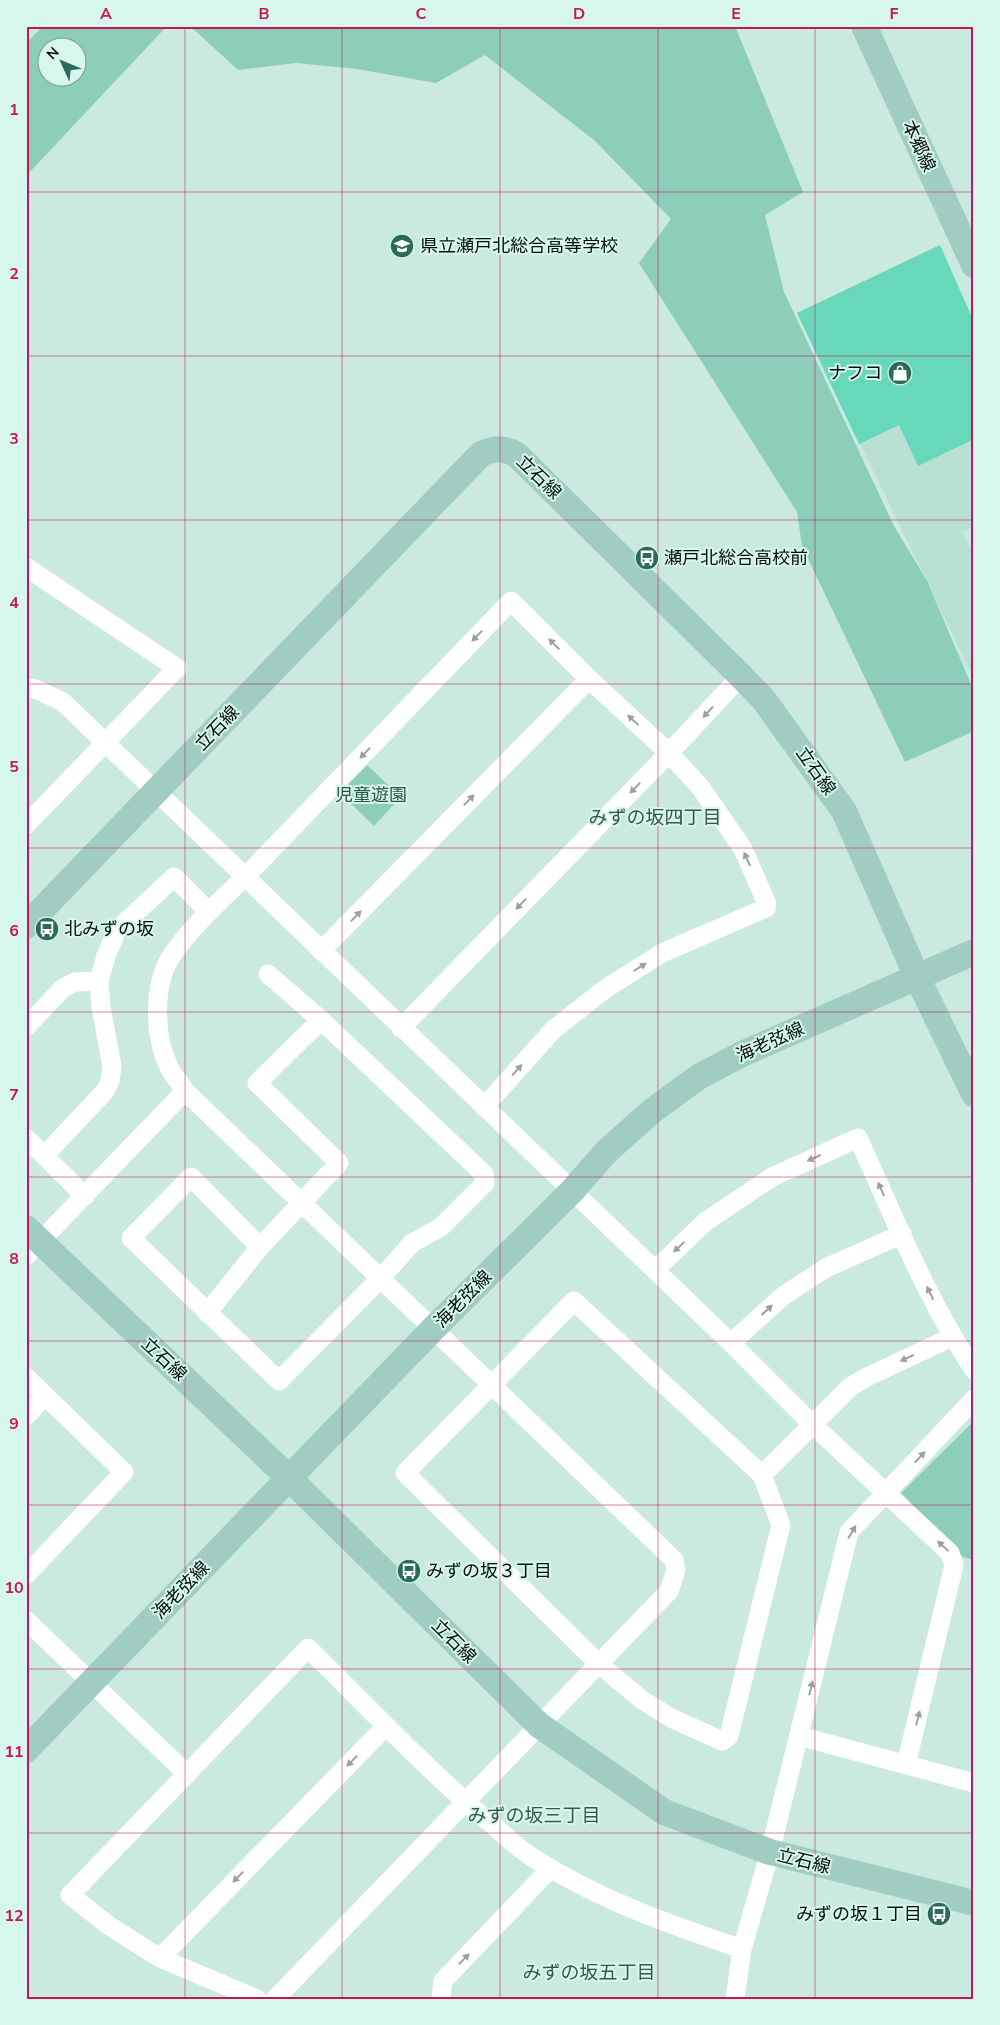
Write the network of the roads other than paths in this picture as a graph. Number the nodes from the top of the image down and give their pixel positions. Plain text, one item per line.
1 (864, 26) edge
2 (974, 265) edge
3 (26, 567) edge
4 (741, 676) junction
5 (589, 679) junction
6 (26, 688) edge
7 (105, 742) junction
8 (669, 753) junction
9 (157, 791) junction
10 (26, 825) edge
11 (245, 877) junction
12 (208, 911) junction
13 (26, 926) edge
14 (322, 951) junction
15 (974, 952) edge
16 (268, 974) dead end
17 (917, 977) junction
18 (99, 981) junction
19 (321, 1020) junction
20 (26, 1027) edge
21 (401, 1028) junction
22 (186, 1091) junction
23 (974, 1094) edge
24 (484, 1107) junction
25 (26, 1138) edge
26 (44, 1155) junction
27 (572, 1191) junction
28 (85, 1196) junction
29 (301, 1203) junction
30 (902, 1234) junction
31 (31, 1242) edge
32 (260, 1247) junction
33 (655, 1270) junction
34 (380, 1279) junction
35 (208, 1313) junction
36 (434, 1328) junction
37 (952, 1337) junction
38 (731, 1342) junction
39 (974, 1370) edge
40 (26, 1377) edge
41 (492, 1386) junction
42 (45, 1396) junction
43 (974, 1399) edge
44 (26, 1416) edge
45 (812, 1424) junction
46 (762, 1475) junction
47 (289, 1478) junction
48 (886, 1493) junction
49 (26, 1575) edge
50 (26, 1620) edge
51 (599, 1664) junction
52 (91, 1683) junction
53 (539, 1725) junction
54 (386, 1726) junction
55 (800, 1736) junction
56 (26, 1750) edge
57 (906, 1765) junction
58 (188, 1774) junction
59 (974, 1783) edge
60 (466, 1802) junction
61 (770, 1852) junction
62 (550, 1869) junction
63 (974, 1904) edge
64 (742, 1949) junction
65 (160, 1958) junction
66 (257, 1999) edge
67 (275, 1999) edge
68 (441, 1999) edge
69 (735, 1999) edge

1 - 2 street, 本郷線
3 - 7 street
4 -> 8 street
4 - 9 street, 立石線
4 - 17 street, 立石線
8 -> 5 street
5 -> 11 street
14 -> 5 street
6 - 7 street
7 - 9 street
7 - 10 street
8 -> 21 street
24 -> 8 street
9 - 11 street
9 - 13 street, 立石線
11 - 12 street
11 - 14 street
12 - 18 street
12 - 22 street
14 - 21 street
15 - 17 street, 海老弦線
16 - 19 street
17 - 23 street, 立石線
17 - 27 street, 海老弦線
18 - 20 street
18 - 26 street
19 - 29 street
19 - 34 street
21 - 24 street
22 - 28 street
22 - 29 street
24 - 27 street
25 - 26 street
26 - 28 street
27 - 33 street
27 - 36 street, 海老弦線
28 - 31 street
29 - 32 street
29 - 34 street
30 -> 33 street
37 -> 30 street
38 -> 30 street
31 - 47 street, 立石線
32 - 35 street
32 - 35 street
33 - 38 street
34 - 35 street
34 - 36 street
36 - 41 street
36 - 47 street, 海老弦線
37 - 39 street
37 -> 45 street
38 - 45 street
40 - 42 street
41 - 46 street
41 - 51 street
41 - 51 street
42 - 44 street
42 - 49 street
48 -> 43 street
45 - 46 street
45 - 48 street
46 - 51 street
47 - 52 street, 海老弦線
47 - 53 street, 立石線
55 -> 48 street
57 -> 48 street
50 - 52 street
51 - 53 street
52 - 56 street, 海老弦線
52 - 58 street
53 - 60 street
53 - 61 street, 立石線
54 - 58 street
54 - 60 street
54 -> 65 street
55 - 57 street
55 - 61 street
57 - 59 street
58 - 65 street
60 - 62 street
60 - 67 street
61 - 63 street, 立石線
61 - 64 street
62 - 64 street
68 -> 62 street
64 - 69 street
65 - 66 street

